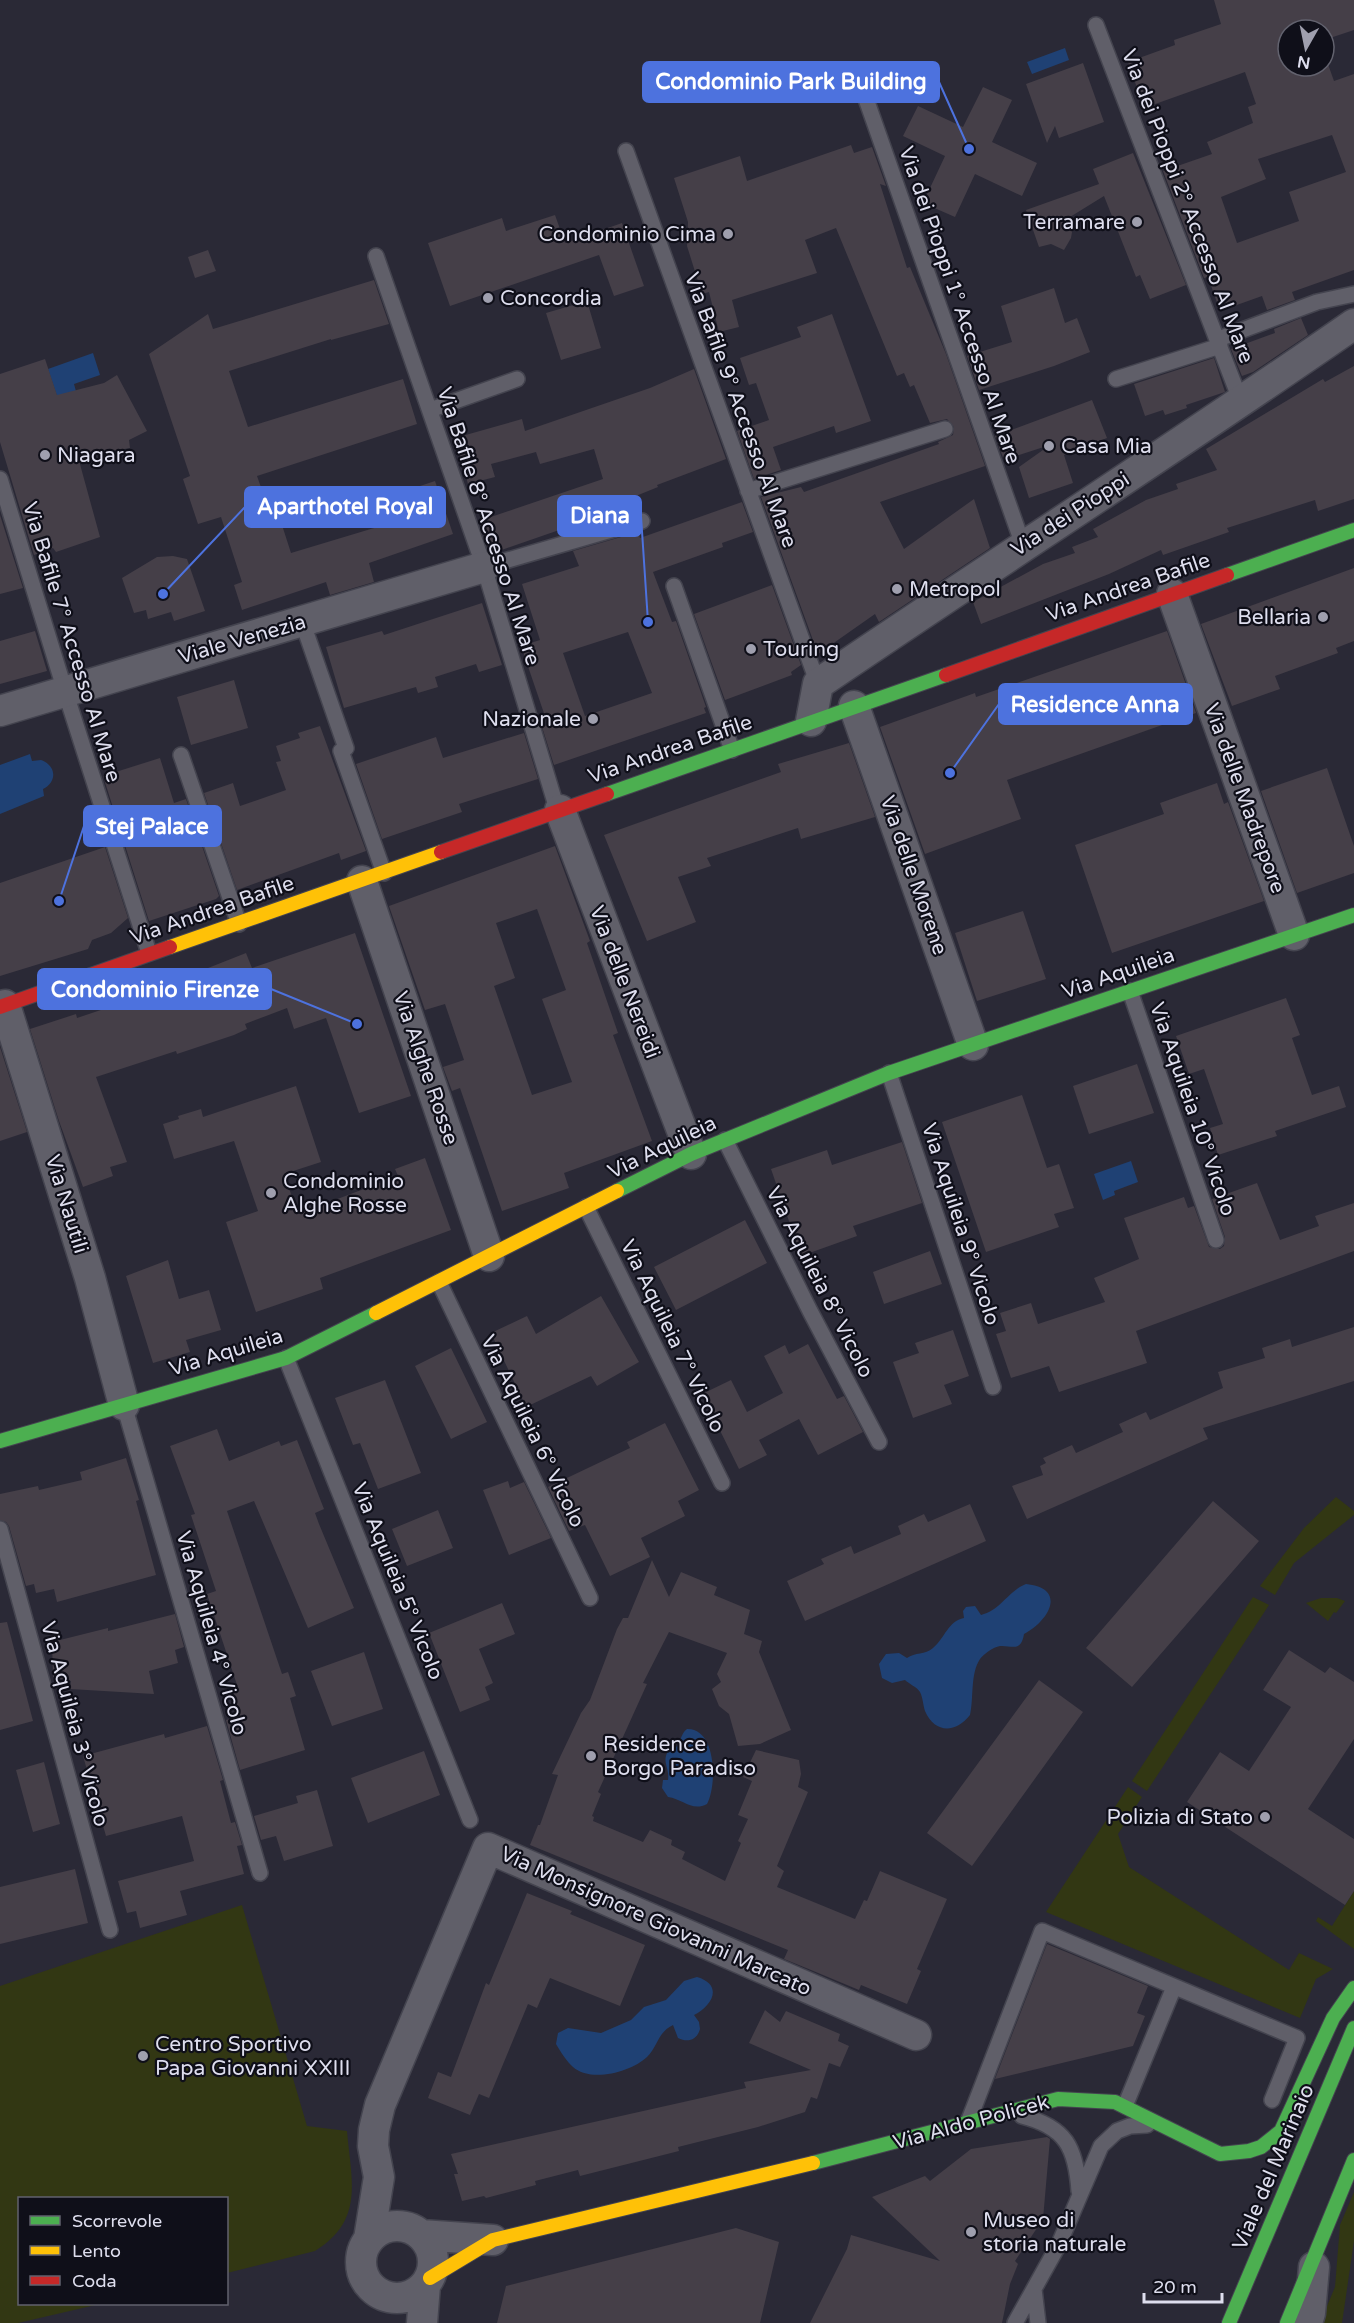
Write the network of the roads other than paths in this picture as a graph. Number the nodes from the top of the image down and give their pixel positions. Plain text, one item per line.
1 (1096, 25) dead end
2 (859, 79) dead end
3 (626, 151) dead end
4 (376, 256) dead end
5 (1354, 294) edge
6 (1354, 324) edge
7 (1222, 341) junction
8 (517, 379) dead end
9 (1116, 379) dead end
10 (1241, 402) junction
11 (430, 410) junction
12 (945, 429) dead end
13 (0, 479) edge
14 (748, 491) junction
15 (642, 521) dead end
16 (1354, 530) edge
17 (1023, 545) junction
18 (484, 567) junction
19 (674, 586) dead end
20 (1172, 594) junction
21 (302, 621) junction
22 (818, 684) junction
23 (65, 691) junction
24 (854, 706) junction
25 (0, 711) edge
26 (811, 721) junction
27 (732, 750) junction
28 (181, 755) dead end
29 (560, 810) junction
30 (373, 877) junction
31 (1354, 915) edge
32 (239, 924) junction
33 (1294, 935) junction
34 (149, 953) junction
35 (1130, 991) junction
36 (2, 1006) edge
37 (973, 1045) junction
38 (889, 1073) junction
39 (725, 1140) junction
40 (691, 1154) junction
41 (586, 1208) junction
42 (1216, 1240) dead end
43 (489, 1256) junction
44 (439, 1282) junction
45 (286, 1358) junction
46 (993, 1387) dead end
47 (124, 1405) junction
48 (0, 1442) edge
49 (879, 1442) dead end
50 (723, 1483) dead end
51 (0, 1529) edge
52 (590, 1598) dead end
53 (470, 1820) dead end
54 (260, 1873) dead end
55 (110, 1930) dead end
56 (1174, 1987) junction
57 (1354, 1988) edge
58 (1354, 2028) edge
59 (916, 2035) dead end
60 (1272, 2100) dead end
61 (1125, 2106) junction
62 (998, 2115) junction
63 (969, 2122) junction
64 (1168, 2128) junction
65 (1354, 2160) edge
66 (379, 2177) junction
67 (1079, 2197) junction
68 (415, 2232) junction
69 (369, 2239) junction
70 (493, 2240) junction
71 (1314, 2256) junction
72 (428, 2281) junction
73 (1034, 2289) junction
74 (390, 2298) junction
75 (407, 2323) edge
76 (422, 2323) edge
77 (1015, 2323) edge
78 (1038, 2323) edge
79 (1229, 2323) edge
80 (1287, 2323) edge
81 (1307, 2323) edge

1 - 7 lane, Via dei Pioppi 2° Accesso Al Mare
2 - 17 lane, Via dei Pioppi 1° Accesso Al Mare
3 - 14 lane, Via Bafile 9° Accesso Al Mare
4 - 11 lane, Via Bafile 8° Accesso Al Mare
5 - 7 lane
6 - 10 street, Via dei Pioppi
7 - 9 lane
7 - 10 lane, Via dei Pioppi 2° Accesso Al Mare
8 - 11 lane
10 - 17 street, Via dei Pioppi
11 - 18 lane, Via Bafile 8° Accesso Al Mare
12 - 14 lane
13 - 23 lane, Via Bafile 7° Accesso Al Mare
14 - 22 lane, Via Bafile 9° Accesso Al Mare
15 - 18 lane
16 - 20 street, Via Andrea Bafile
17 - 22 street, Via dei Pioppi
18 - 21 street, Viale Venezia
18 - 29 lane, Via Bafile 8° Accesso Al Mare
19 - 27 lane
20 - 24 street, Via Andrea Bafile
20 - 33 street, Via delle Madrepore
21 - 23 street, Viale Venezia
21 - 30 lane
22 - 26 street
23 - 25 street, Viale Venezia
23 - 34 lane, Via Bafile 7° Accesso Al Mare
24 - 26 street, Via Andrea Bafile
24 - 37 street, Via delle Morene
26 - 27 street, Via Andrea Bafile
27 - 29 street, Via Andrea Bafile
28 - 32 lane
29 - 30 street, Via Andrea Bafile
29 - 40 street, Via delle Nereidi
30 - 32 street, Via Andrea Bafile
30 - 43 street, Via Alghe Rosse
31 - 33 street, Via Aquileia
32 - 34 street, Via Andrea Bafile
33 - 35 street, Via Aquileia
34 - 36 street, Via Andrea Bafile
35 - 37 street, Via Aquileia
35 - 42 lane, Via Aquileia 10° Vicolo
36 - 47 street, Via Nautili
37 - 38 street, Via Aquileia
38 - 39 street, Via Aquileia
38 - 46 lane, Via Aquileia 9° Vicolo
39 - 40 street, Via Aquileia
39 - 49 lane, Via Aquileia 8° Vicolo
40 - 41 street, Via Aquileia
41 - 43 street, Via Aquileia
41 - 50 lane, Via Aquileia 7° Vicolo
43 - 44 street, Via Aquileia
44 - 45 street, Via Aquileia
44 - 52 lane, Via Aquileia 6° Vicolo
45 - 47 street, Via Aquileia
45 - 53 lane, Via Aquileia 5° Vicolo
47 - 48 street, Via Aquileia
47 - 54 lane, Via Aquileia 4° Vicolo
51 - 55 lane, Via Aquileia 3° Vicolo
56 - 60 lane
56 - 61 lane
56 - 63 lane
57 - 64 street, Via Aldo Policek
58 - 79 street, Viale del Marinaio
59 - 66 street, Via Monsignore Giovanni Marcato
61 - 62 street, Via Aldo Policek
61 - 64 street, Via Aldo Policek
62 - 63 street, Via Aldo Policek
62 - 67 lane
63 - 70 street, Via Aldo Policek
64 - 67 lane
65 - 71 street
66 - 68 street, Via Monsignore Giovanni Marcato
66 - 69 street, Via Monsignore Giovanni Marcato
67 - 73 lane
68 - 69 street
68 - 70 street, Via Aldo Policek
68 - 72 street
69 - 74 street
70 - 72 street, Via Aldo Policek
71 - 80 street
71 - 81 street
72 - 74 street
72 - 76 street
73 - 77 lane
73 - 78 lane
74 - 75 street

